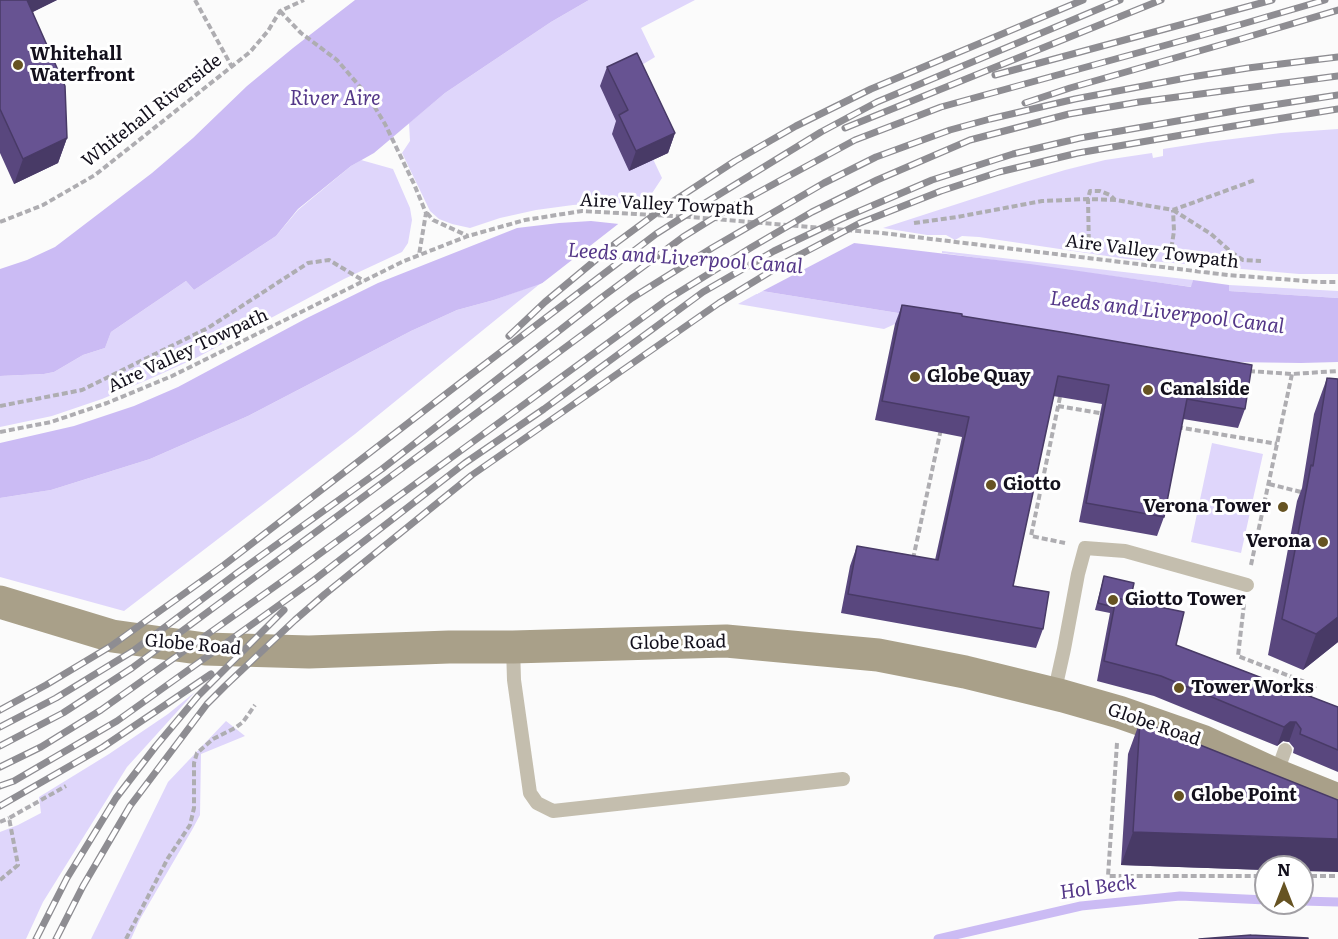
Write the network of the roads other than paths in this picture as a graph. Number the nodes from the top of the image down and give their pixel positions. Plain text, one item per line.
1 (1247, 585) road end
2 (0, 602) edge
3 (513, 646) junction
4 (1054, 694) junction
5 (843, 779) dead end
6 (1338, 800) edge

1 - 4 lane
2 - 3 street, Globe Road
3 - 4 street, Globe Road
3 - 5 lane
4 - 6 street, Globe Road

